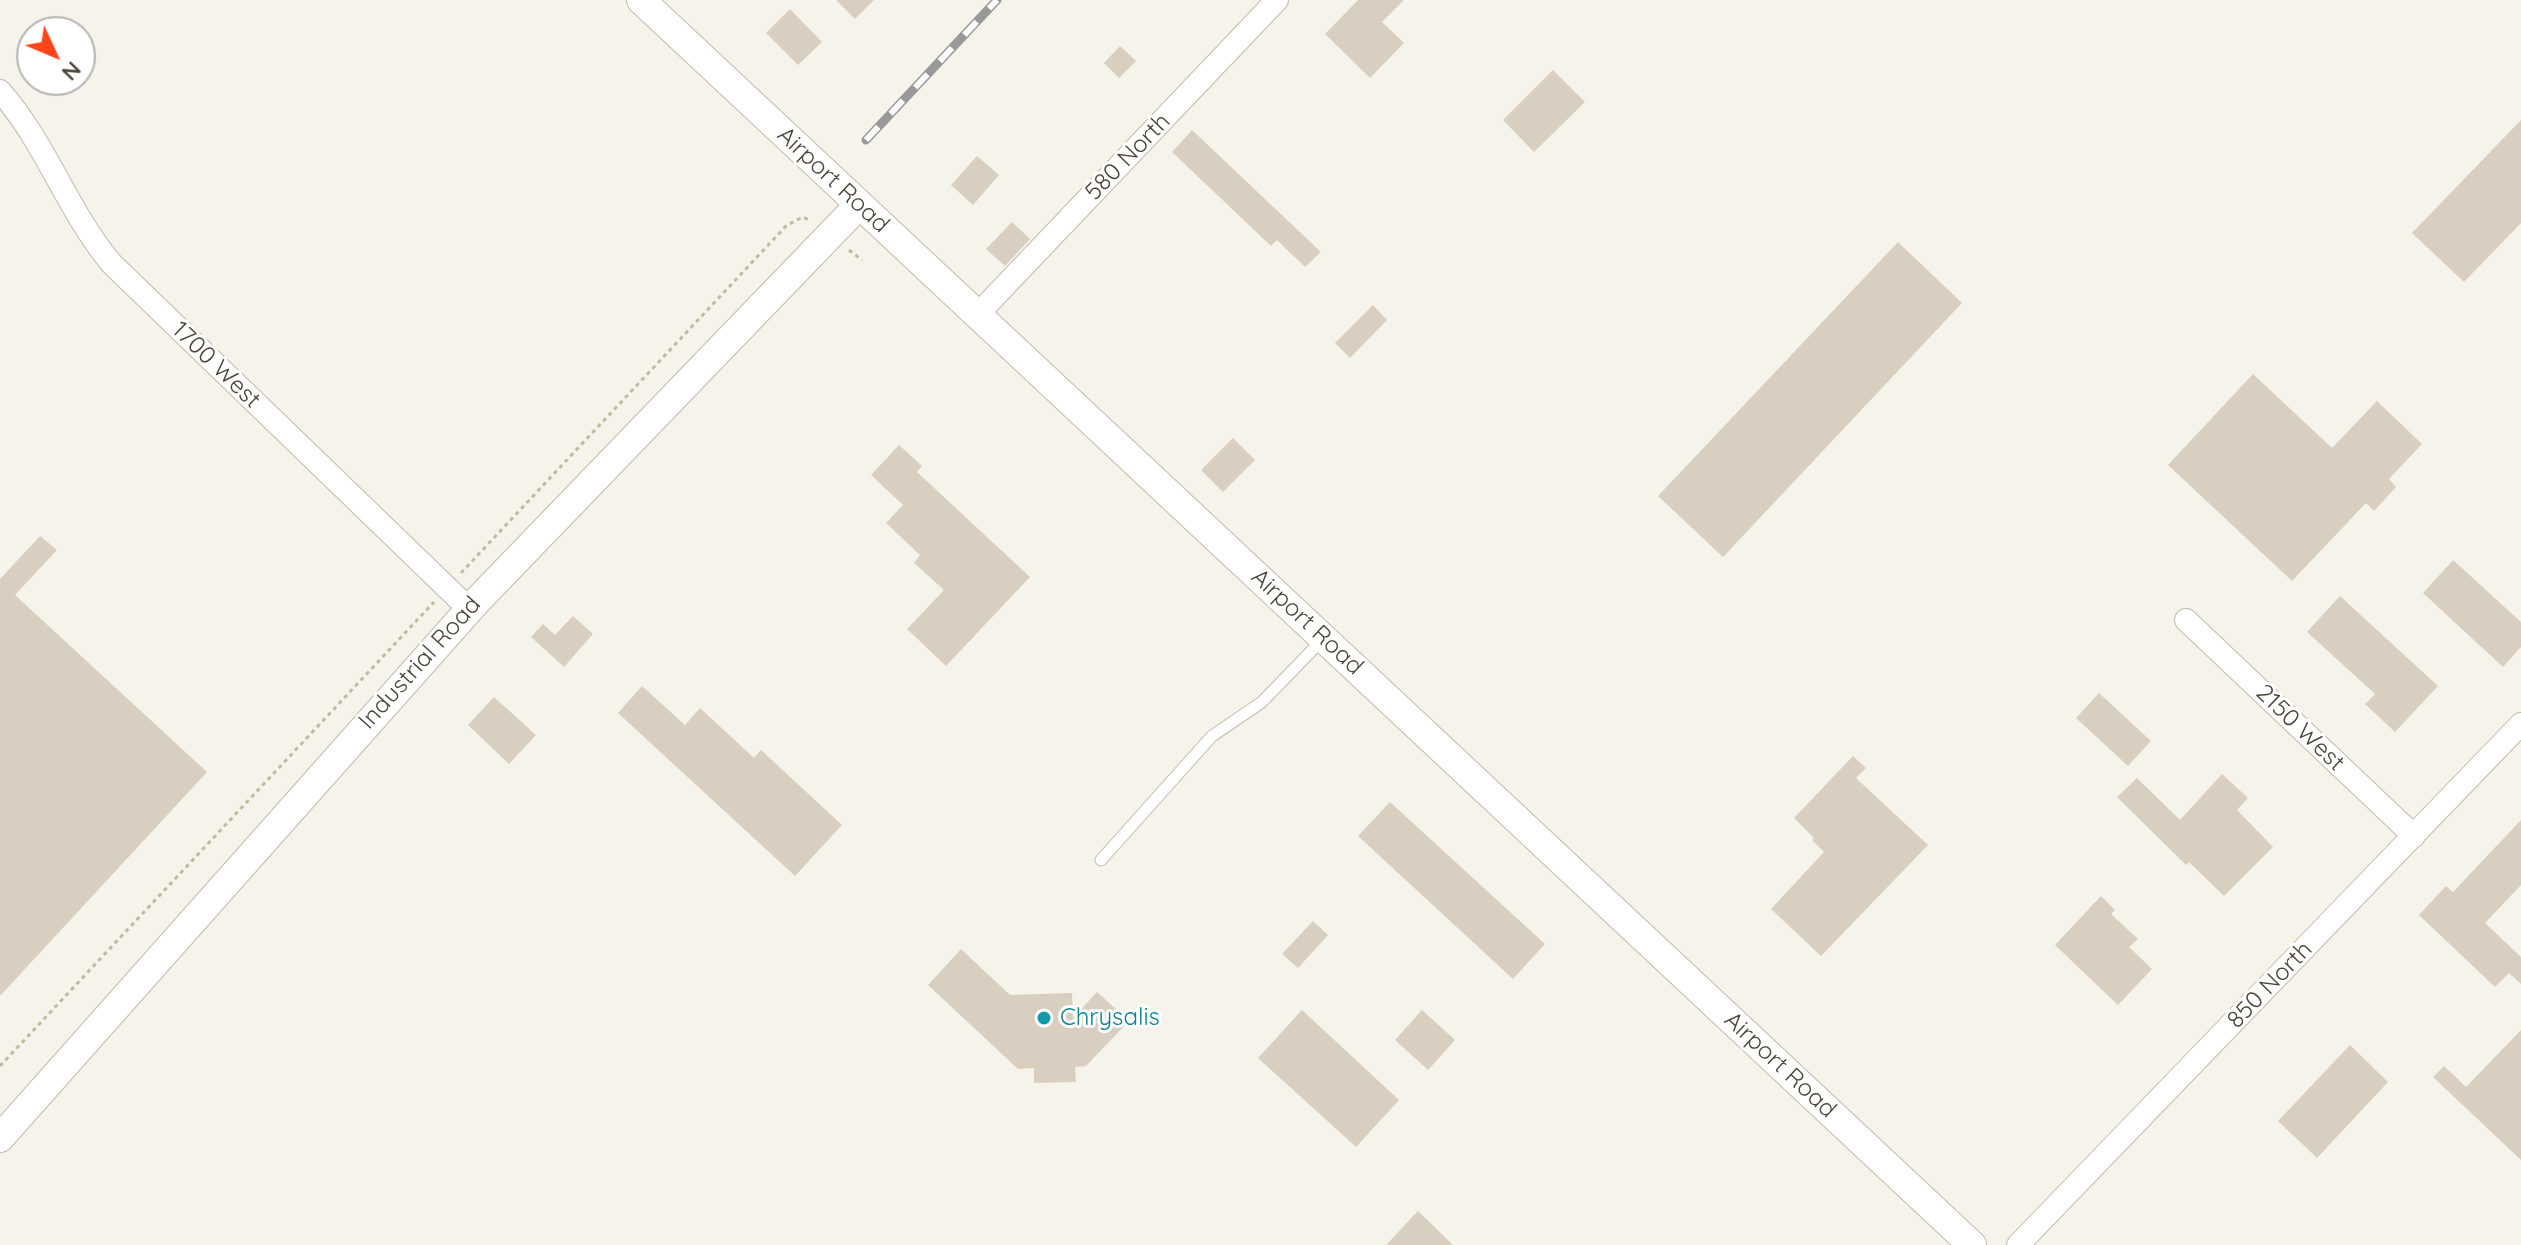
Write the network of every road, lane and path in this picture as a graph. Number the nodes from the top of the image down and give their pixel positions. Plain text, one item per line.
1 (641, 0) edge
2 (1277, 0) edge
3 (0, 91) edge
4 (859, 205) junction
5 (829, 235) junction
6 (862, 260) dead end
7 (978, 314) junction
8 (463, 571) dead end
9 (435, 600) dead end
10 (469, 609) junction
11 (2186, 620) dead end
12 (1324, 638) junction
13 (2521, 724) edge
14 (2414, 836) junction
15 (1101, 860) dead end
16 (0, 1066) edge
17 (0, 1138) edge
18 (1972, 1245) edge
19 (2018, 1245) edge

1 - 4 street, Airport Road
2 - 7 street, 580 North
3 - 10 street, 1700 West
4 - 5 street, Industrial Road
4 - 7 street, Airport Road
5 - 6 path
5 - 8 path
5 - 10 street, Industrial Road
7 - 12 street, Airport Road
9 - 16 path
10 - 17 street, Industrial Road
11 - 14 street, 2150 West
12 - 15 lane
12 - 18 street, Airport Road
13 - 14 street, 850 North
14 - 19 street, 850 North

